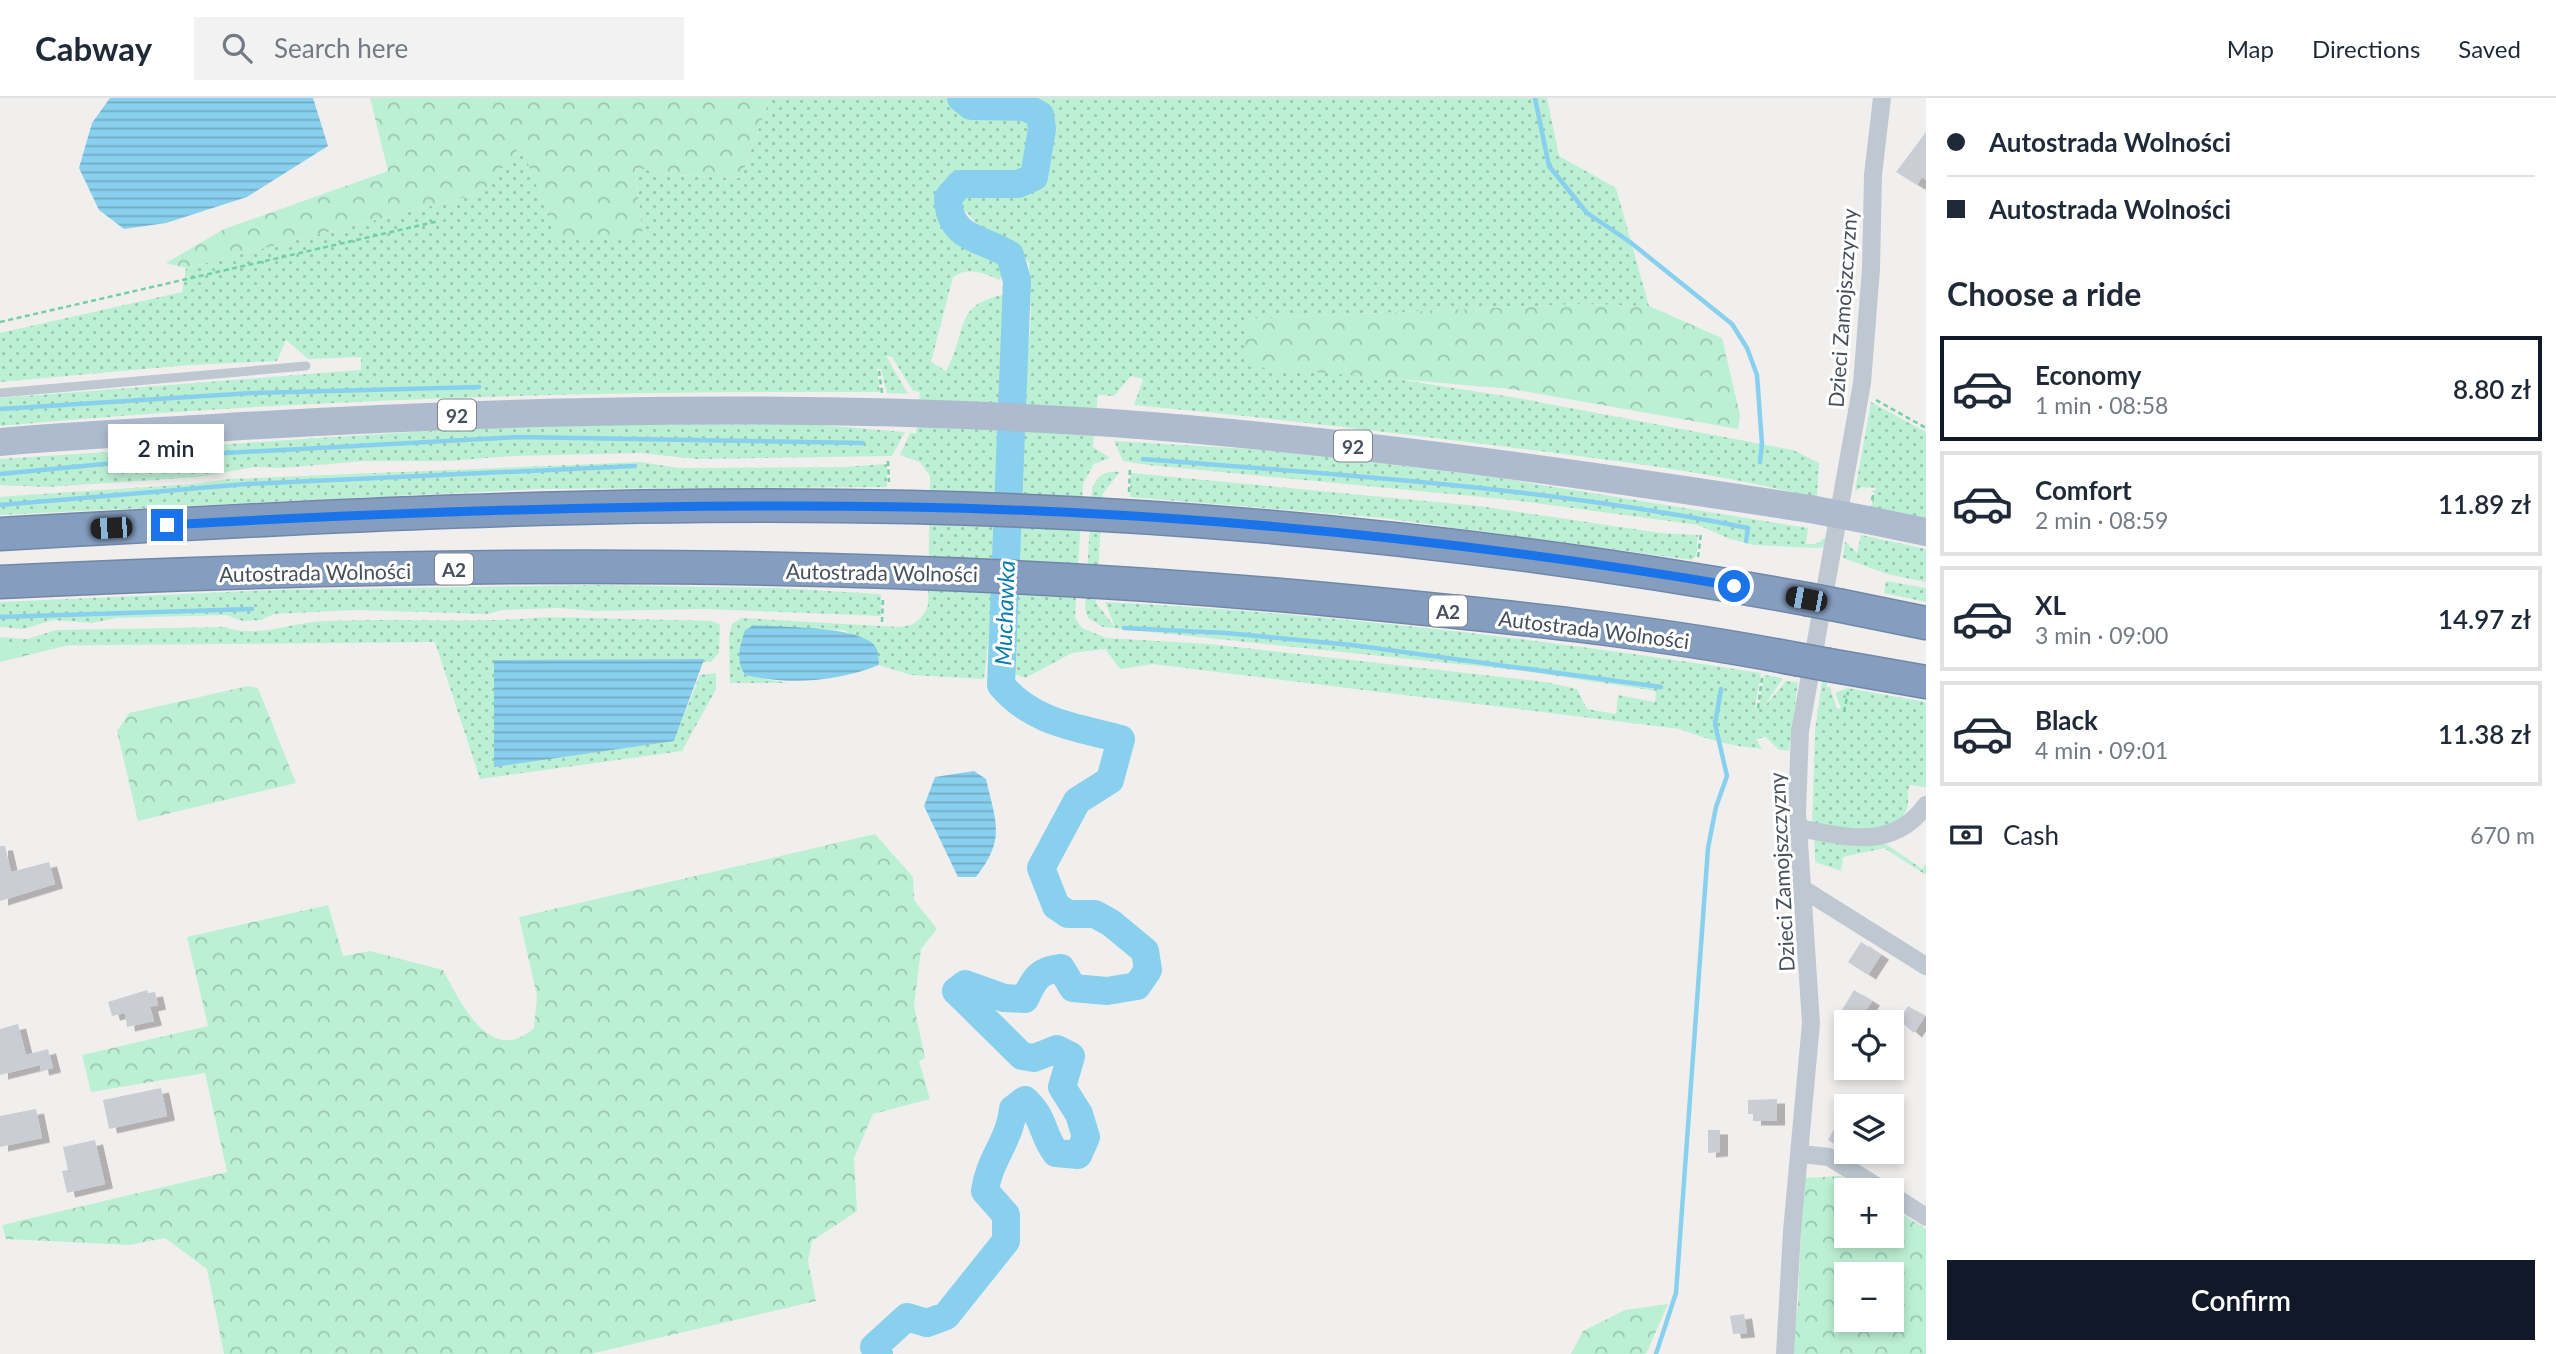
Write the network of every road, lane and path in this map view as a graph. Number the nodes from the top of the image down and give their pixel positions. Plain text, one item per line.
1 (1882, 98) edge
2 (439, 221) dead end
3 (0, 322) edge
4 (306, 366) dead end
5 (1861, 392) junction
6 (0, 393) edge
7 (1926, 428) edge
8 (0, 442) edge
9 (888, 461) dead end
10 (899, 498) junction
11 (1926, 532) edge
12 (1701, 533) dead end
13 (0, 534) edge
14 (1698, 561) dead end
15 (896, 573) junction
16 (0, 582) edge
17 (882, 622) dead end
18 (1926, 622) edge
19 (1763, 671) dead end
20 (1926, 682) edge
21 (1758, 708) dead end
22 (1926, 806) edge
23 (1799, 828) junction
24 (1803, 889) junction
25 (1926, 966) edge
26 (1801, 1154) junction
27 (1863, 1178) edge
28 (1904, 1203) edge
29 (1926, 1217) edge
30 (1785, 1354) edge

1 - 5 street, Dzieci Zamojszczyzny
2 - 3 path
4 - 6 lane
5 - 7 path
5 - 23 street, Dzieci Zamojszczyzny
8 - 11 main road, 92, bridge
9 - 10 path
10 - 13 highway
10 - 18 highway, bridge
12 - 14 path
15 - 16 highway, Autostrada Wolności / A2
15 - 17 path
15 - 20 highway, Autostrada Wolności / A2, bridge
19 - 21 path
22 - 23 street
23 - 24 street, Dzieci Zamojszczyzny
24 - 25 street
24 - 26 street, Dzieci Zamojszczyzny
26 - 27 street
26 - 30 street, Dzieci Zamojszczyzny
28 - 29 street

